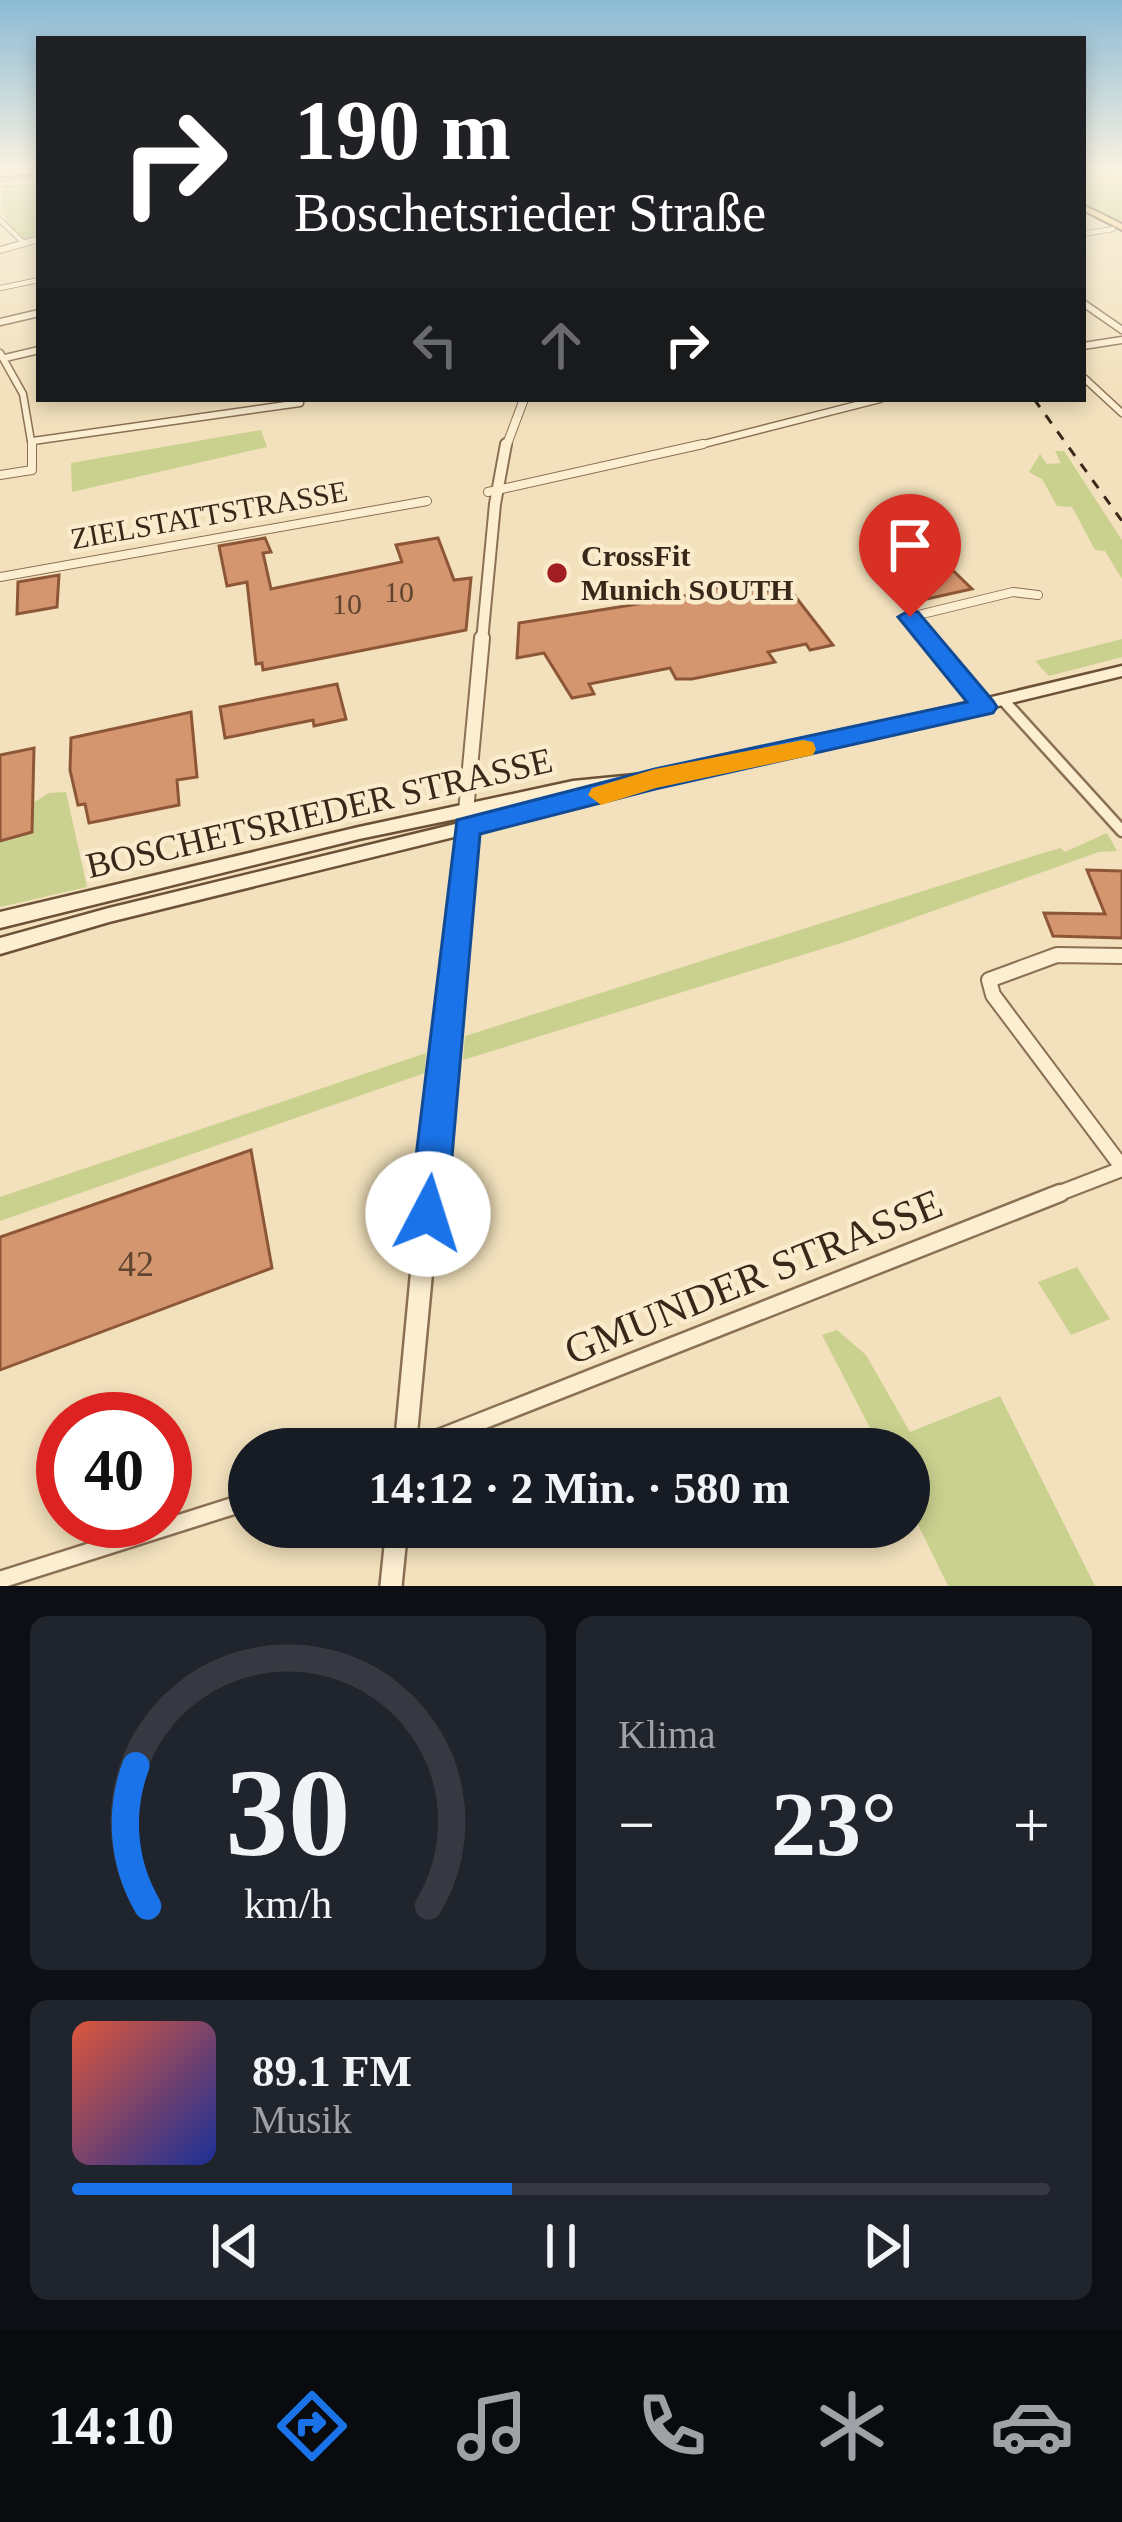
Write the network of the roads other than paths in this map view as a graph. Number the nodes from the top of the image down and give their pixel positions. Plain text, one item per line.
1 (36, 281) edge
2 (0, 288) edge
3 (1086, 305) edge
4 (36, 314) edge
5 (0, 322) edge
6 (1121, 326) edge
7 (1122, 340) edge
8 (1086, 346) edge
9 (36, 350) edge
10 (2, 355) edge
11 (1086, 380) edge
12 (36, 394) edge
13 (26, 396) junction
14 (293, 402) edge
15 (523, 402) edge
16 (868, 402) edge
17 (1122, 412) edge
18 (33, 441) junction
19 (0, 475) edge
20 (492, 491) junction
21 (427, 501) dead end
22 (0, 577) edge
23 (1038, 595) dead end
24 (1122, 671) edge
25 (1005, 702) junction
26 (985, 707) junction
27 (467, 819) junction
28 (1122, 831) edge
29 (0, 920) edge
30 (0, 946) edge
31 (1122, 956) edge
32 (1122, 1168) edge
33 (410, 1428) edge
34 (461, 1428) edge
35 (228, 1508) edge
36 (396, 1548) edge
37 (0, 1580) edge
38 (392, 1586) edge

1 - 2 street
3 - 6 street
4 - 5 street
7 - 8 street
9 - 10 street
10 - 13 street
11 - 17 street
12 - 13 street
13 - 18 street
14 - 18 street
15 - 20 street
16 - 20 street
18 - 19 street
20 - 27 street
21 - 22 street, ZIELSTATTSTRASSE
23 - 26 street
24 - 25 main road, BOSCHETSRIEDER STRASSE
25 - 26 main road, BOSCHETSRIEDER STRASSE
25 - 28 street
26 - 27 main road, BOSCHETSRIEDER STRASSE
27 - 29 main road, BOSCHETSRIEDER STRASSE
27 - 30 main road, BOSCHETSRIEDER STRASSE
27 - 33 street
31 - 32 street
32 - 34 street, GMUNDER STRASSE
35 - 37 street
36 - 38 street

